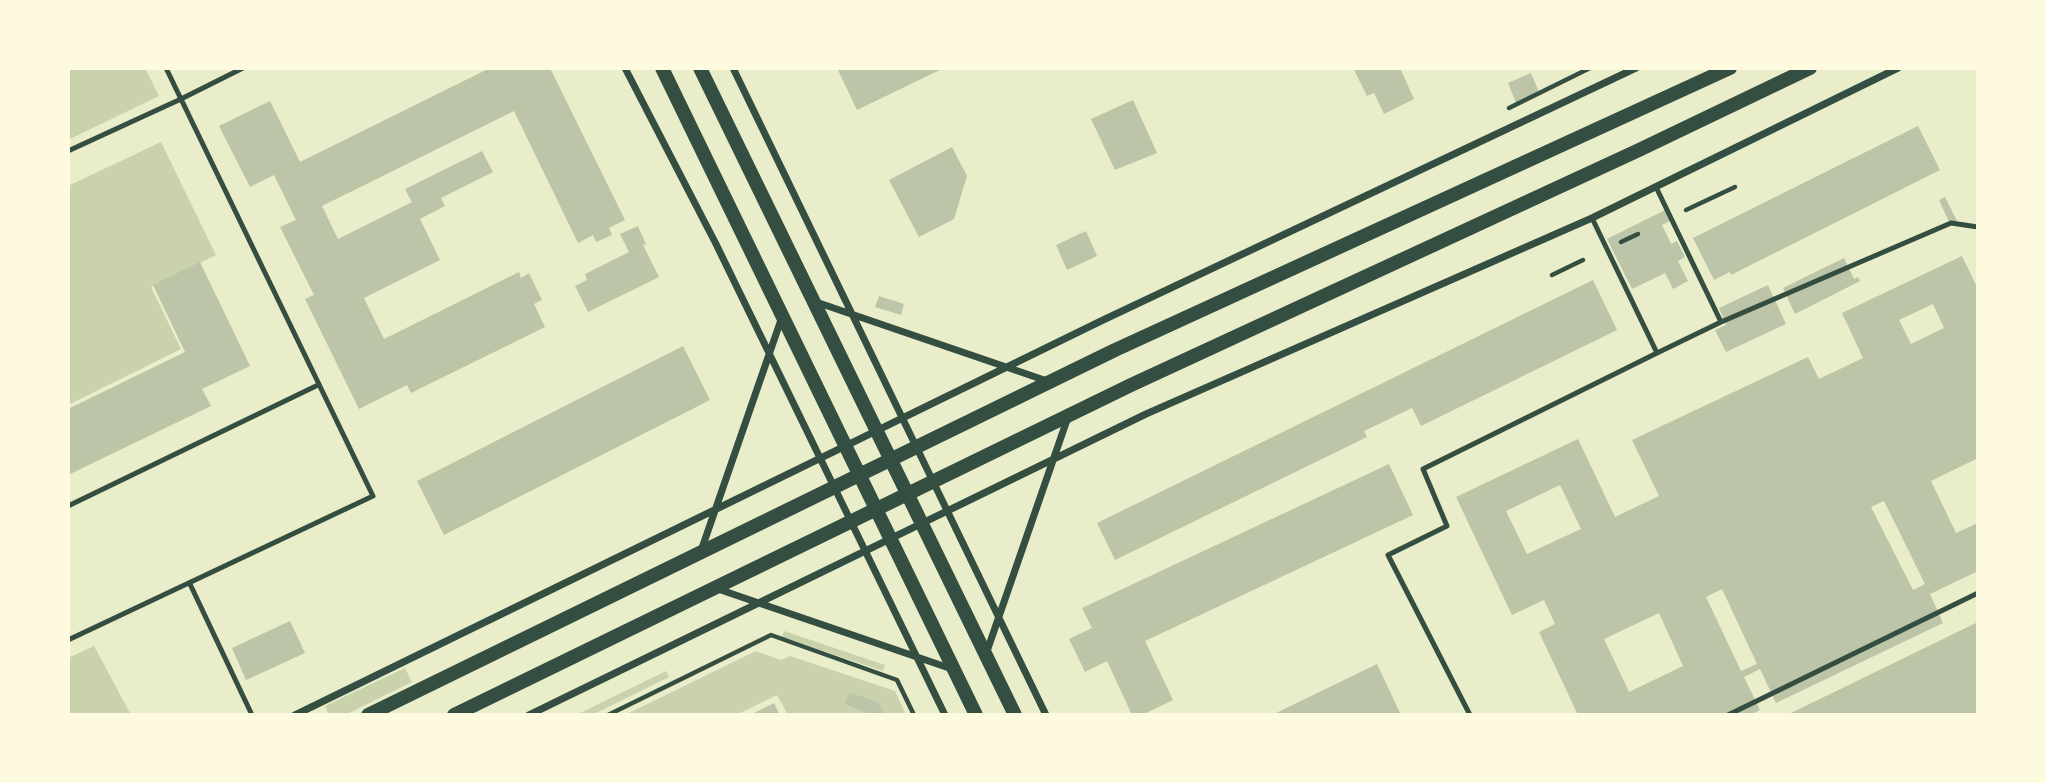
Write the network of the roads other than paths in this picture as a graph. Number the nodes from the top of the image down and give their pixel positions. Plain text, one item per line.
1 (166, 68) edge
2 (243, 68) edge
3 (625, 68) edge
4 (662, 68) edge
5 (700, 68) edge
6 (733, 68) edge
7 (1636, 68) edge
8 (1730, 68) edge
9 (1810, 68) edge
10 (1898, 68) edge
11 (181, 99) junction
12 (68, 151) edge
13 (1656, 187) junction
14 (1592, 218) junction
15 (1978, 228) edge
16 (814, 301) junction
17 (851, 314) junction
18 (782, 317) junction
19 (1721, 322) junction
20 (1657, 353) junction
21 (769, 354) junction
22 (1007, 367) junction
23 (1050, 382) junction
24 (318, 385) junction
25 (1069, 415) junction
26 (902, 419) junction
27 (877, 431) junction
28 (845, 446) junction
29 (916, 447) junction
30 (820, 458) junction
31 (1054, 458) junction
32 (891, 460) junction
33 (859, 475) junction
34 (933, 482) junction
35 (834, 487) junction
36 (908, 494) junction
37 (68, 506) edge
38 (876, 509) junction
39 (715, 510) junction
40 (947, 511) junction
41 (851, 521) junction
42 (922, 523) junction
43 (890, 538) junction
44 (865, 551) junction
45 (700, 553) junction
46 (191, 584) junction
47 (715, 588) junction
48 (1978, 593) edge
49 (758, 603) junction
50 (999, 617) junction
51 (68, 640) edge
52 (986, 654) junction
53 (917, 657) junction
54 (954, 670) junction
55 (252, 715) edge
56 (295, 715) edge
57 (368, 715) edge
58 (454, 715) edge
59 (528, 715) edge
60 (945, 715) edge
61 (976, 715) edge
62 (1016, 715) edge
63 (1046, 715) edge
64 (1470, 715) edge
65 (1728, 715) edge

1 - 11 lane
2 - 11 lane
3 - 21 street
4 - 18 main road
5 - 16 main road
6 - 17 street
7 - 22 street
8 - 23 main road
9 - 25 main road
10 - 13 street
11 - 12 lane
11 - 24 lane
13 - 14 street
13 - 19 lane
14 - 20 lane
14 - 31 street
15 - 19 lane
16 - 17 street
16 - 27 main road
17 - 22 street
17 - 26 street
18 - 21 street
18 - 28 main road
19 - 20 lane
20 - 64 lane
21 - 30 street
21 - 39 street
22 - 23 street
22 - 26 street
23 - 29 main road
24 - 37 lane
24 - 46 lane
25 - 31 street
25 - 34 main road
26 - 27 street
26 - 29 street
27 - 28 street
27 - 32 main road
28 - 30 street
28 - 33 main road
29 - 32 main road
29 - 34 street
30 - 35 street
30 - 39 street
31 - 40 street
31 - 50 street
32 - 33 main road
32 - 36 main road
33 - 35 main road
33 - 38 main road
34 - 36 main road
34 - 40 street
35 - 41 street
35 - 45 main road
36 - 38 main road
36 - 42 main road
38 - 41 main road
38 - 43 main road
39 - 45 street
39 - 56 street
40 - 42 street
40 - 50 street
41 - 44 street
41 - 47 main road
42 - 43 street
42 - 52 main road
43 - 44 street
43 - 54 main road
44 - 49 street
44 - 53 street
45 - 57 main road
46 - 51 lane
46 - 55 lane
47 - 49 street
47 - 58 main road
48 - 65 lane
49 - 53 street
49 - 59 street
50 - 52 street
50 - 63 street
52 - 62 main road
53 - 54 street
53 - 60 street
54 - 61 main road

